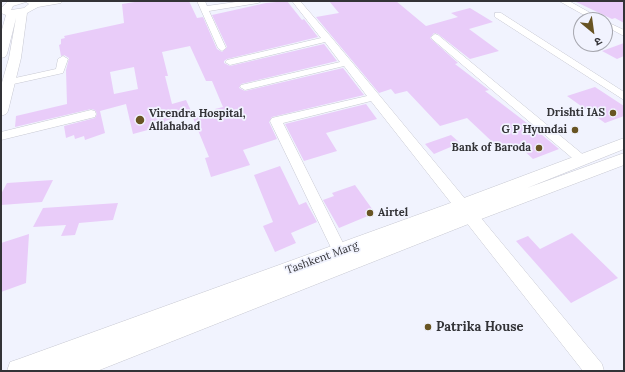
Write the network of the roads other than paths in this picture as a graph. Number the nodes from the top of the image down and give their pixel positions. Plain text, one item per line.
1 (58, 1) edge
2 (201, 1) edge
3 (258, 1) edge
4 (296, 1) edge
5 (563, 1) edge
6 (33, 3) edge
7 (13, 7) edge
8 (205, 10) junction
9 (584, 12) edge
10 (498, 15) dead end
11 (613, 27) edge
12 (624, 33) edge
13 (435, 37) dead end
14 (328, 40) junction
15 (222, 48) dead end
16 (1, 54) edge
17 (63, 59) dead end
18 (230, 62) dead end
19 (346, 63) junction
20 (9, 82) junction
21 (245, 87) dead end
22 (374, 97) junction
23 (624, 97) edge
24 (1, 111) edge
25 (91, 114) dead end
26 (1, 136) edge
27 (624, 143) edge
28 (624, 159) edge
29 (582, 160) junction
30 (466, 211) junction
31 (340, 251) junction
32 (19, 371) edge
33 (66, 371) edge
34 (595, 371) edge

1 - 6 street
2 - 8 street
3 - 8 street
4 - 14 street
5 - 9 street
6 - 7 street
7 - 16 street
7 - 20 street
8 - 15 street
10 - 23 street
11 - 12 street
13 - 29 street
14 - 18 street
14 - 19 street
17 - 20 street
19 - 21 street
19 - 22 street
20 - 24 street
22 - 30 street
22 - 31 street
25 - 26 street
27 - 29 street, Tashkent Marg
28 - 30 street, Tashkent Marg
29 - 30 street, Tashkent Marg
30 - 31 street, Tashkent Marg
30 - 33 street, Tashkent Marg
30 - 34 street
31 - 32 street, Tashkent Marg

